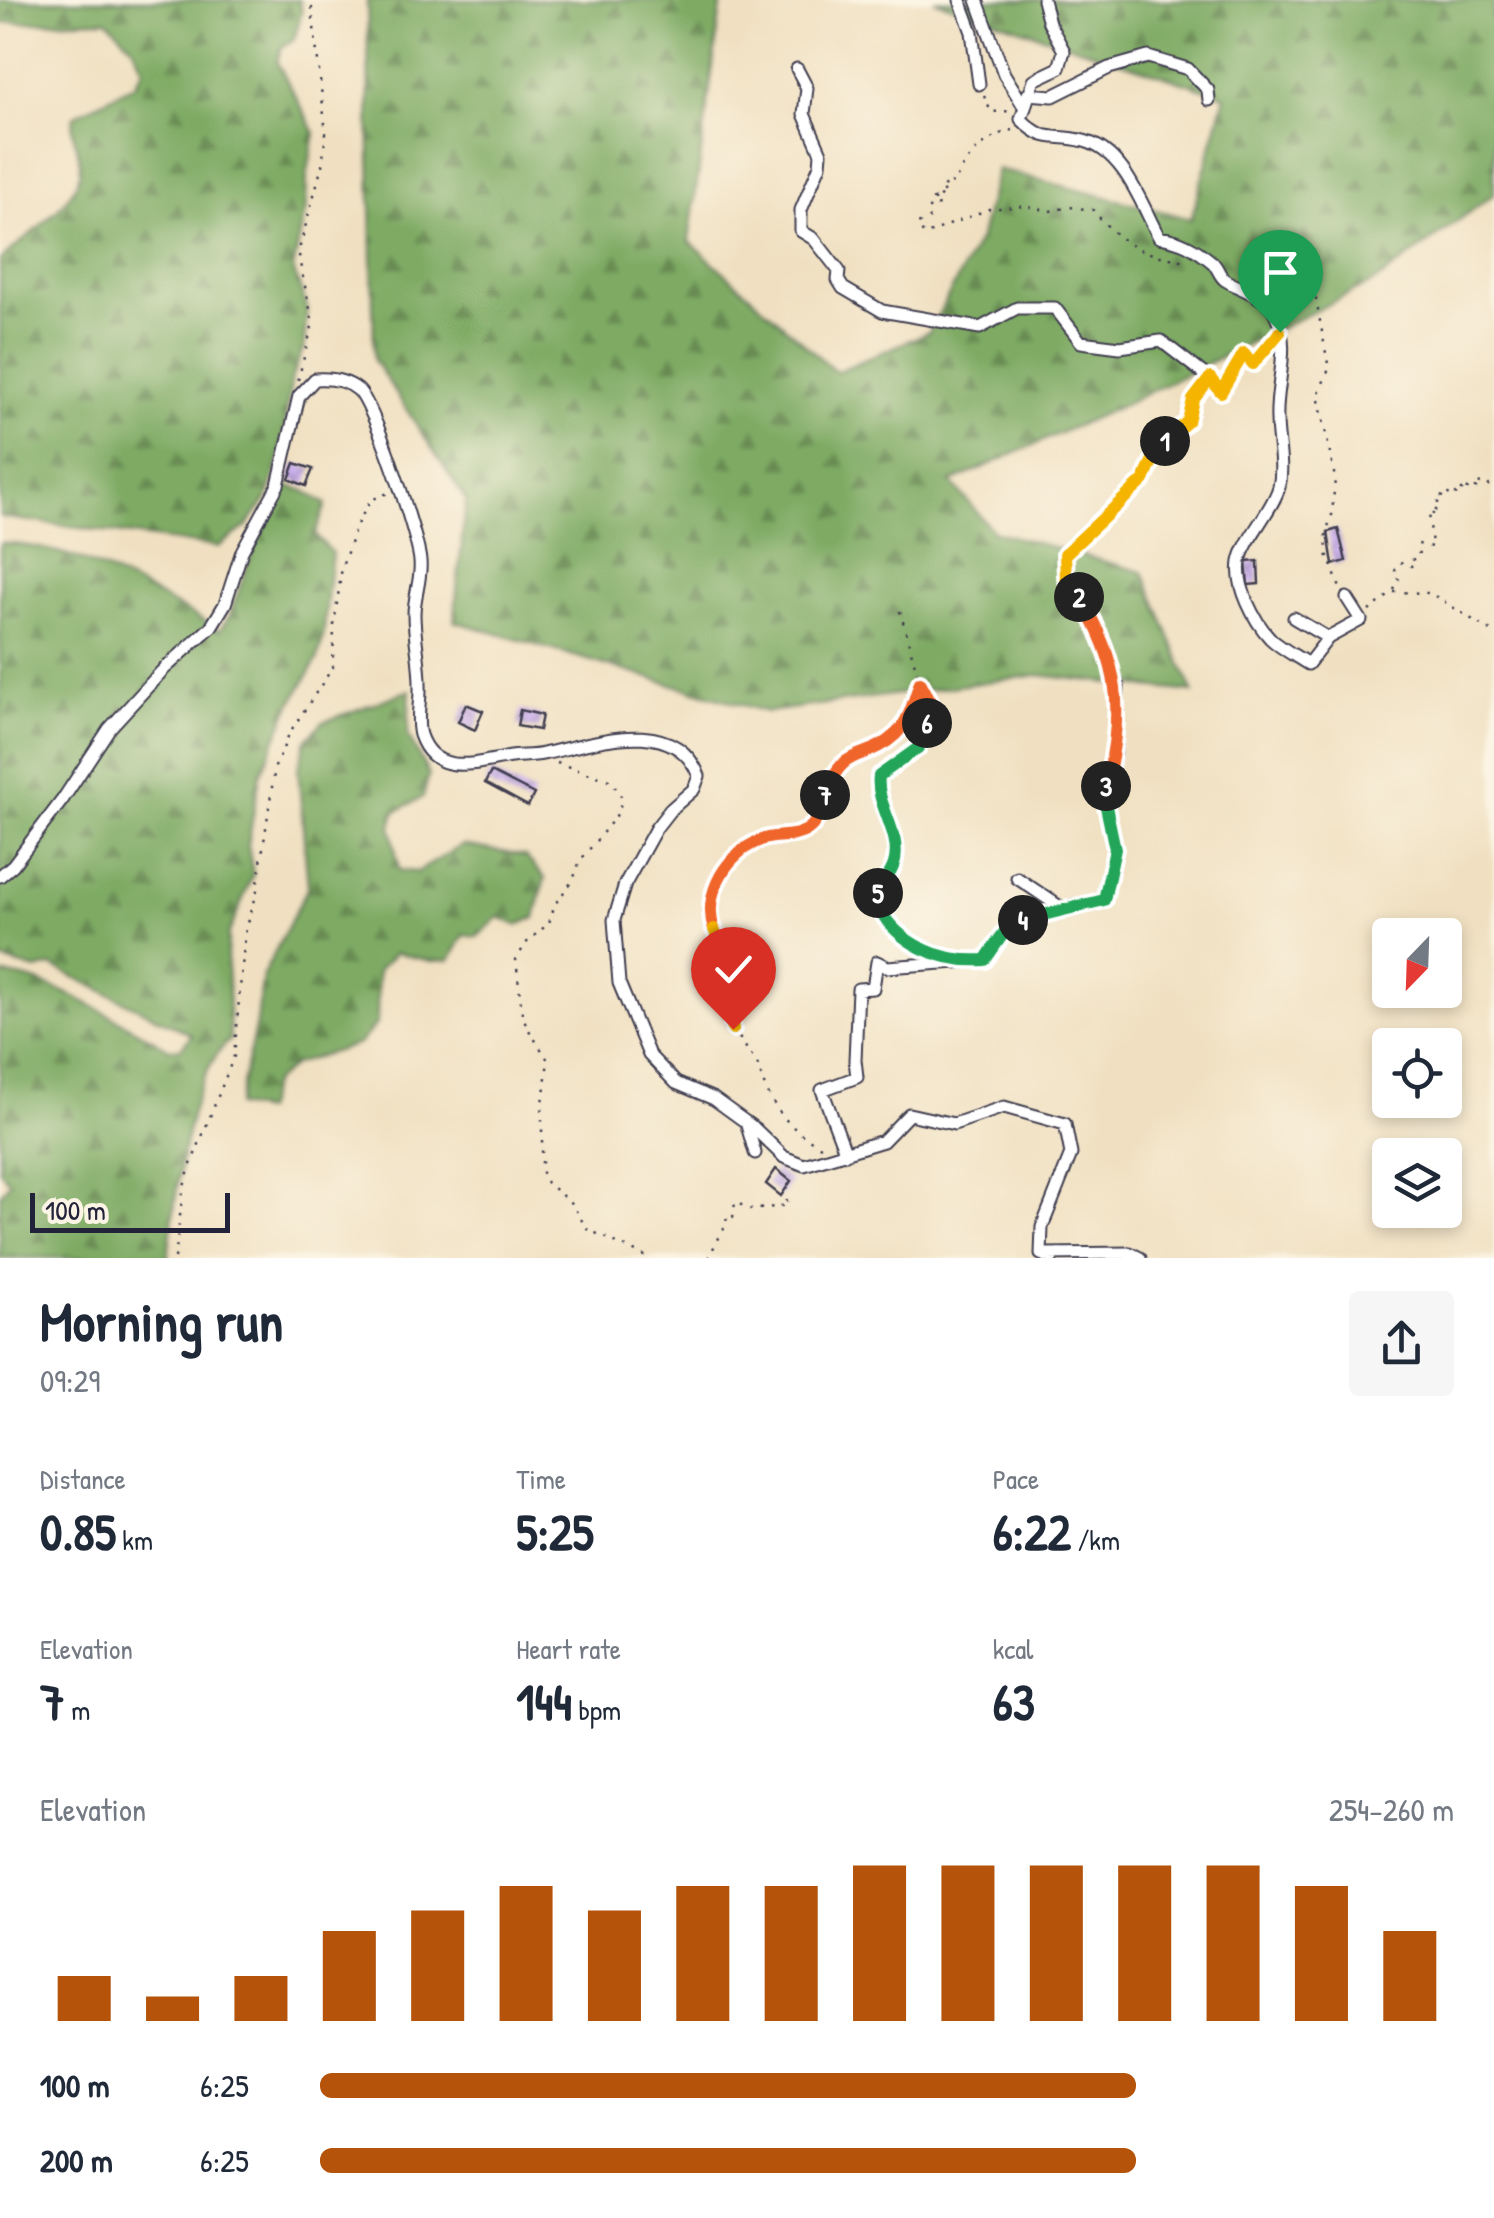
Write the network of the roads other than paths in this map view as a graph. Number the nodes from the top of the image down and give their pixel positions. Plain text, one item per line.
1 (960, 0) edge
2 (978, 0) edge
3 (1044, 0) edge
4 (797, 69) dead end
5 (979, 84) road end
6 (1028, 94) junction
7 (1209, 100) dead end
8 (1023, 114) junction
9 (1280, 332) junction
10 (1210, 378) junction
11 (1347, 598) road end
12 (1294, 618) dead end
13 (1328, 638) junction
14 (0, 876) edge
15 (1017, 878) dead end
16 (1064, 909) junction
17 (746, 1122) junction
18 (755, 1153) dead end
19 (846, 1154) junction
20 (1046, 1256) edge
21 (1140, 1258) edge

1 - 5 street
2 - 8 street
3 - 6 street
4 - 10 street
6 - 7 street
6 - 8 street
8 - 9 street
9 - 10 street
9 - 13 street
10 - 16 street
11 - 13 street
12 - 13 street
14 - 17 street
15 - 16 street
16 - 19 street
17 - 18 street
17 - 19 street
19 - 20 street
20 - 21 street

